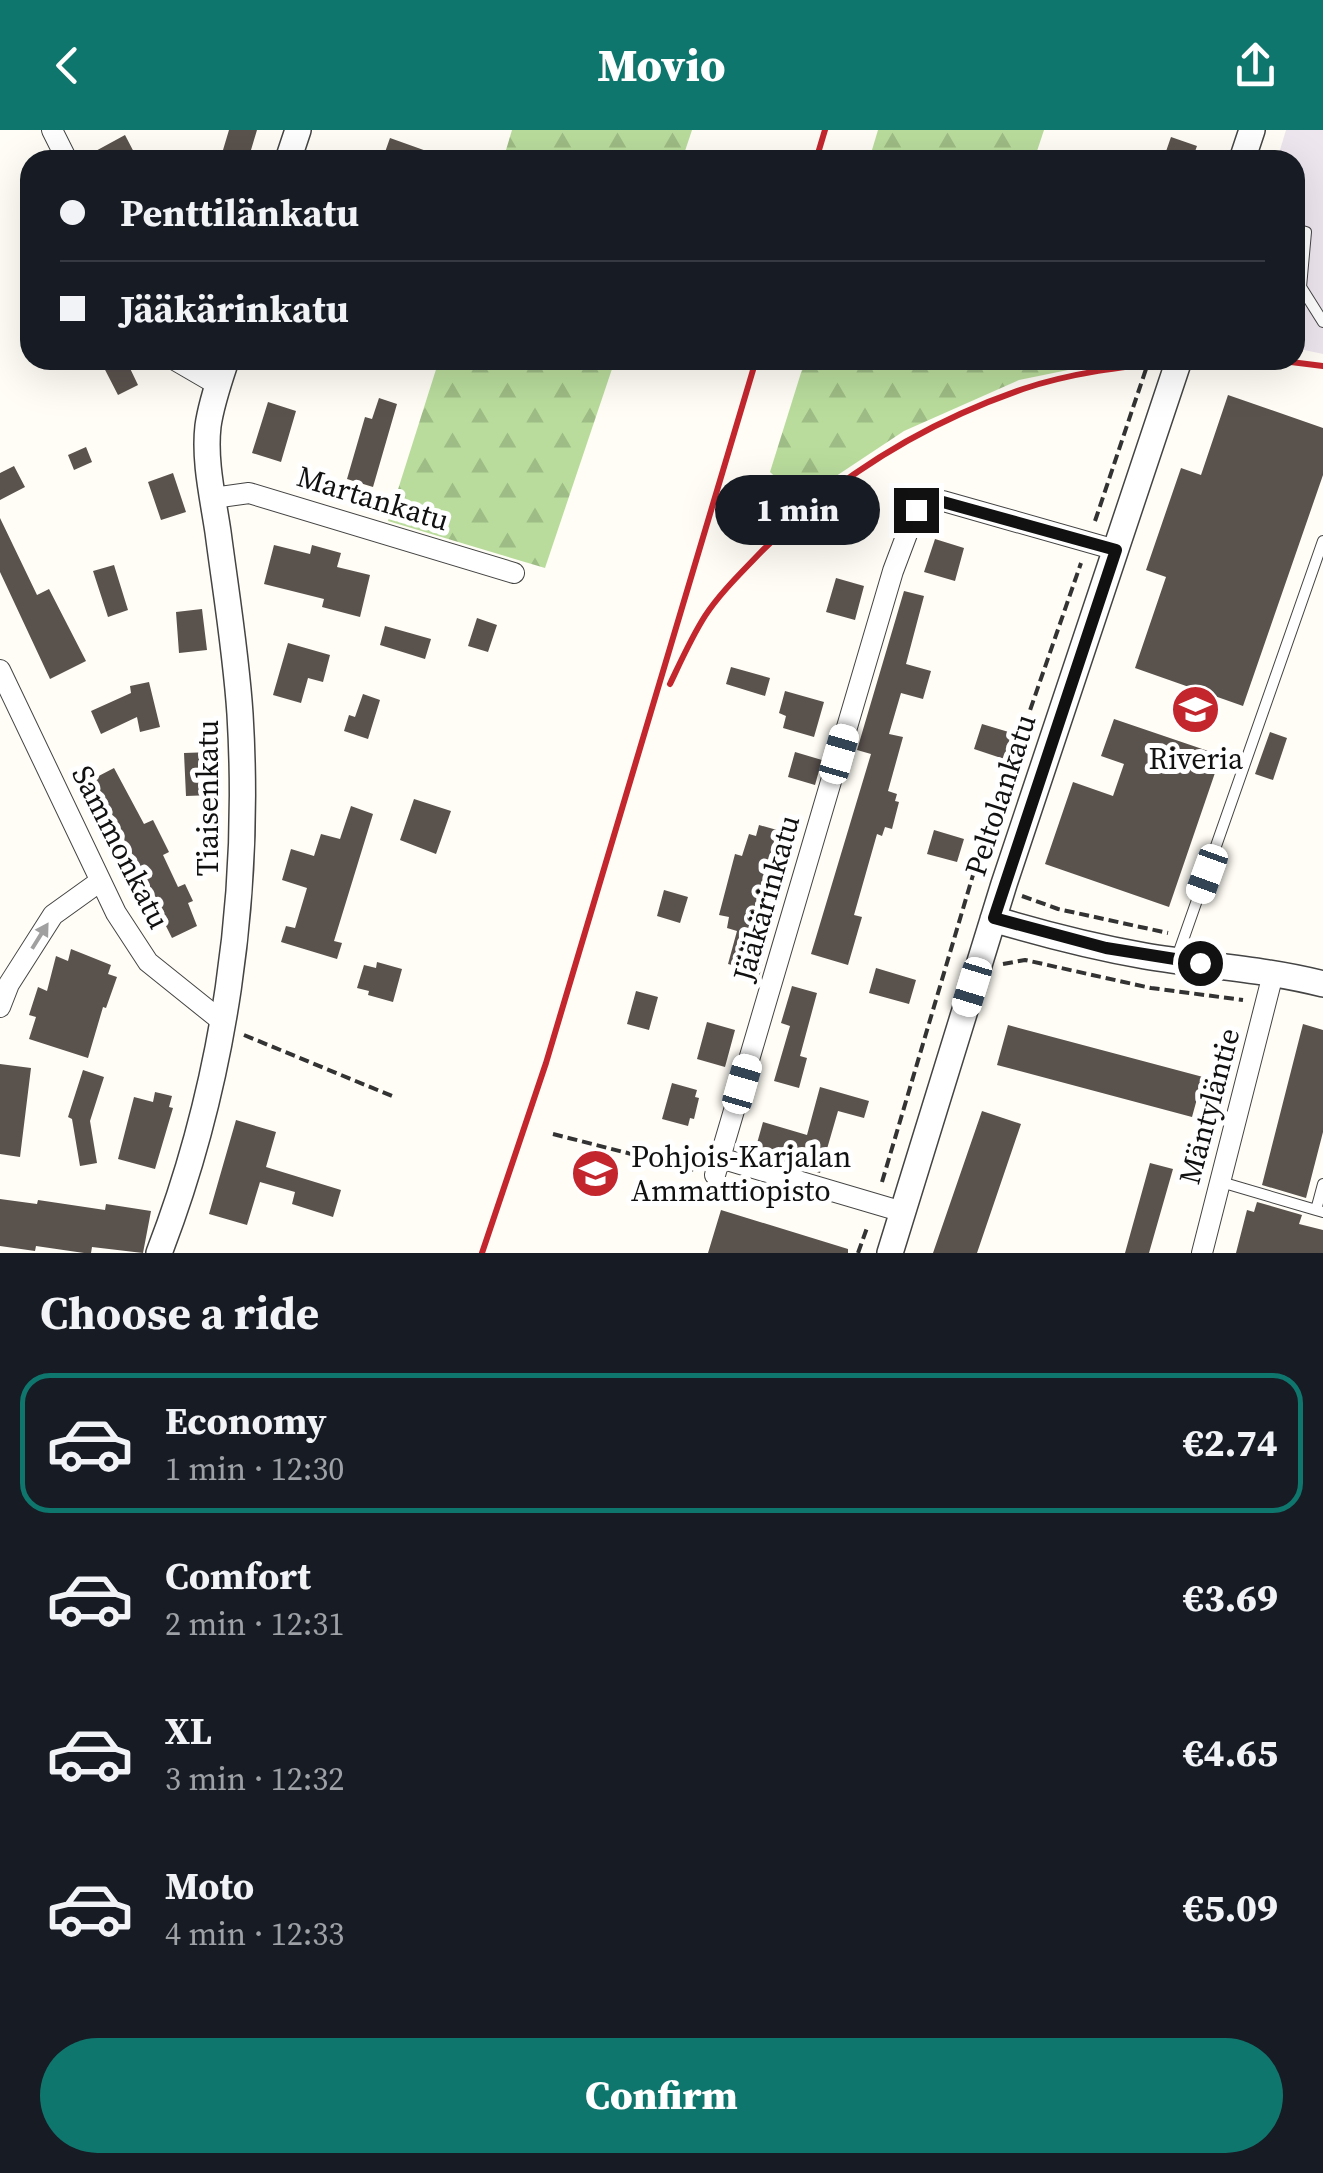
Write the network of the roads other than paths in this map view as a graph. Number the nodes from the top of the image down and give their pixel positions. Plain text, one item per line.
1 (1305, 293) edge
2 (1323, 322) edge
3 (192, 370) edge
4 (223, 370) edge
5 (1176, 370) edge
6 (218, 385) junction
7 (213, 498) junction
8 (1323, 542) edge
9 (1116, 550) junction
10 (514, 573) dead end
11 (0, 670) edge
12 (99, 882) junction
13 (994, 918) junction
14 (1176, 960) junction
15 (1273, 974) junction
16 (1323, 984) edge
17 (0, 1007) edge
18 (232, 1028) junction
19 (1220, 1182) junction
20 (1323, 1184) edge
21 (1319, 1211) edge
22 (903, 1212) junction
23 (160, 1253) edge
24 (890, 1253) edge
25 (1202, 1253) edge

1 - 2 lane
3 - 6 street
4 - 6 street, Tiaisenkatu
5 - 9 street, Peltolankatu
6 - 7 street, Tiaisenkatu
7 - 10 street, Martankatu
7 - 18 street, Tiaisenkatu
8 - 14 lane
9 - 13 street, Peltolankatu
9 - 22 street, Jääkärinkatu
11 - 12 street, Sammonkatu
17 -> 12 street
12 - 18 street, Sammonkatu
13 - 14 street
13 - 22 street, Peltolankatu
14 - 15 street
15 - 16 street
15 - 19 street, Mäntyläntie
18 - 23 street, Tiaisenkatu
19 - 21 lane
19 - 25 street, Mäntyläntie
20 - 21 lane
22 - 24 street, Peltolankatu

